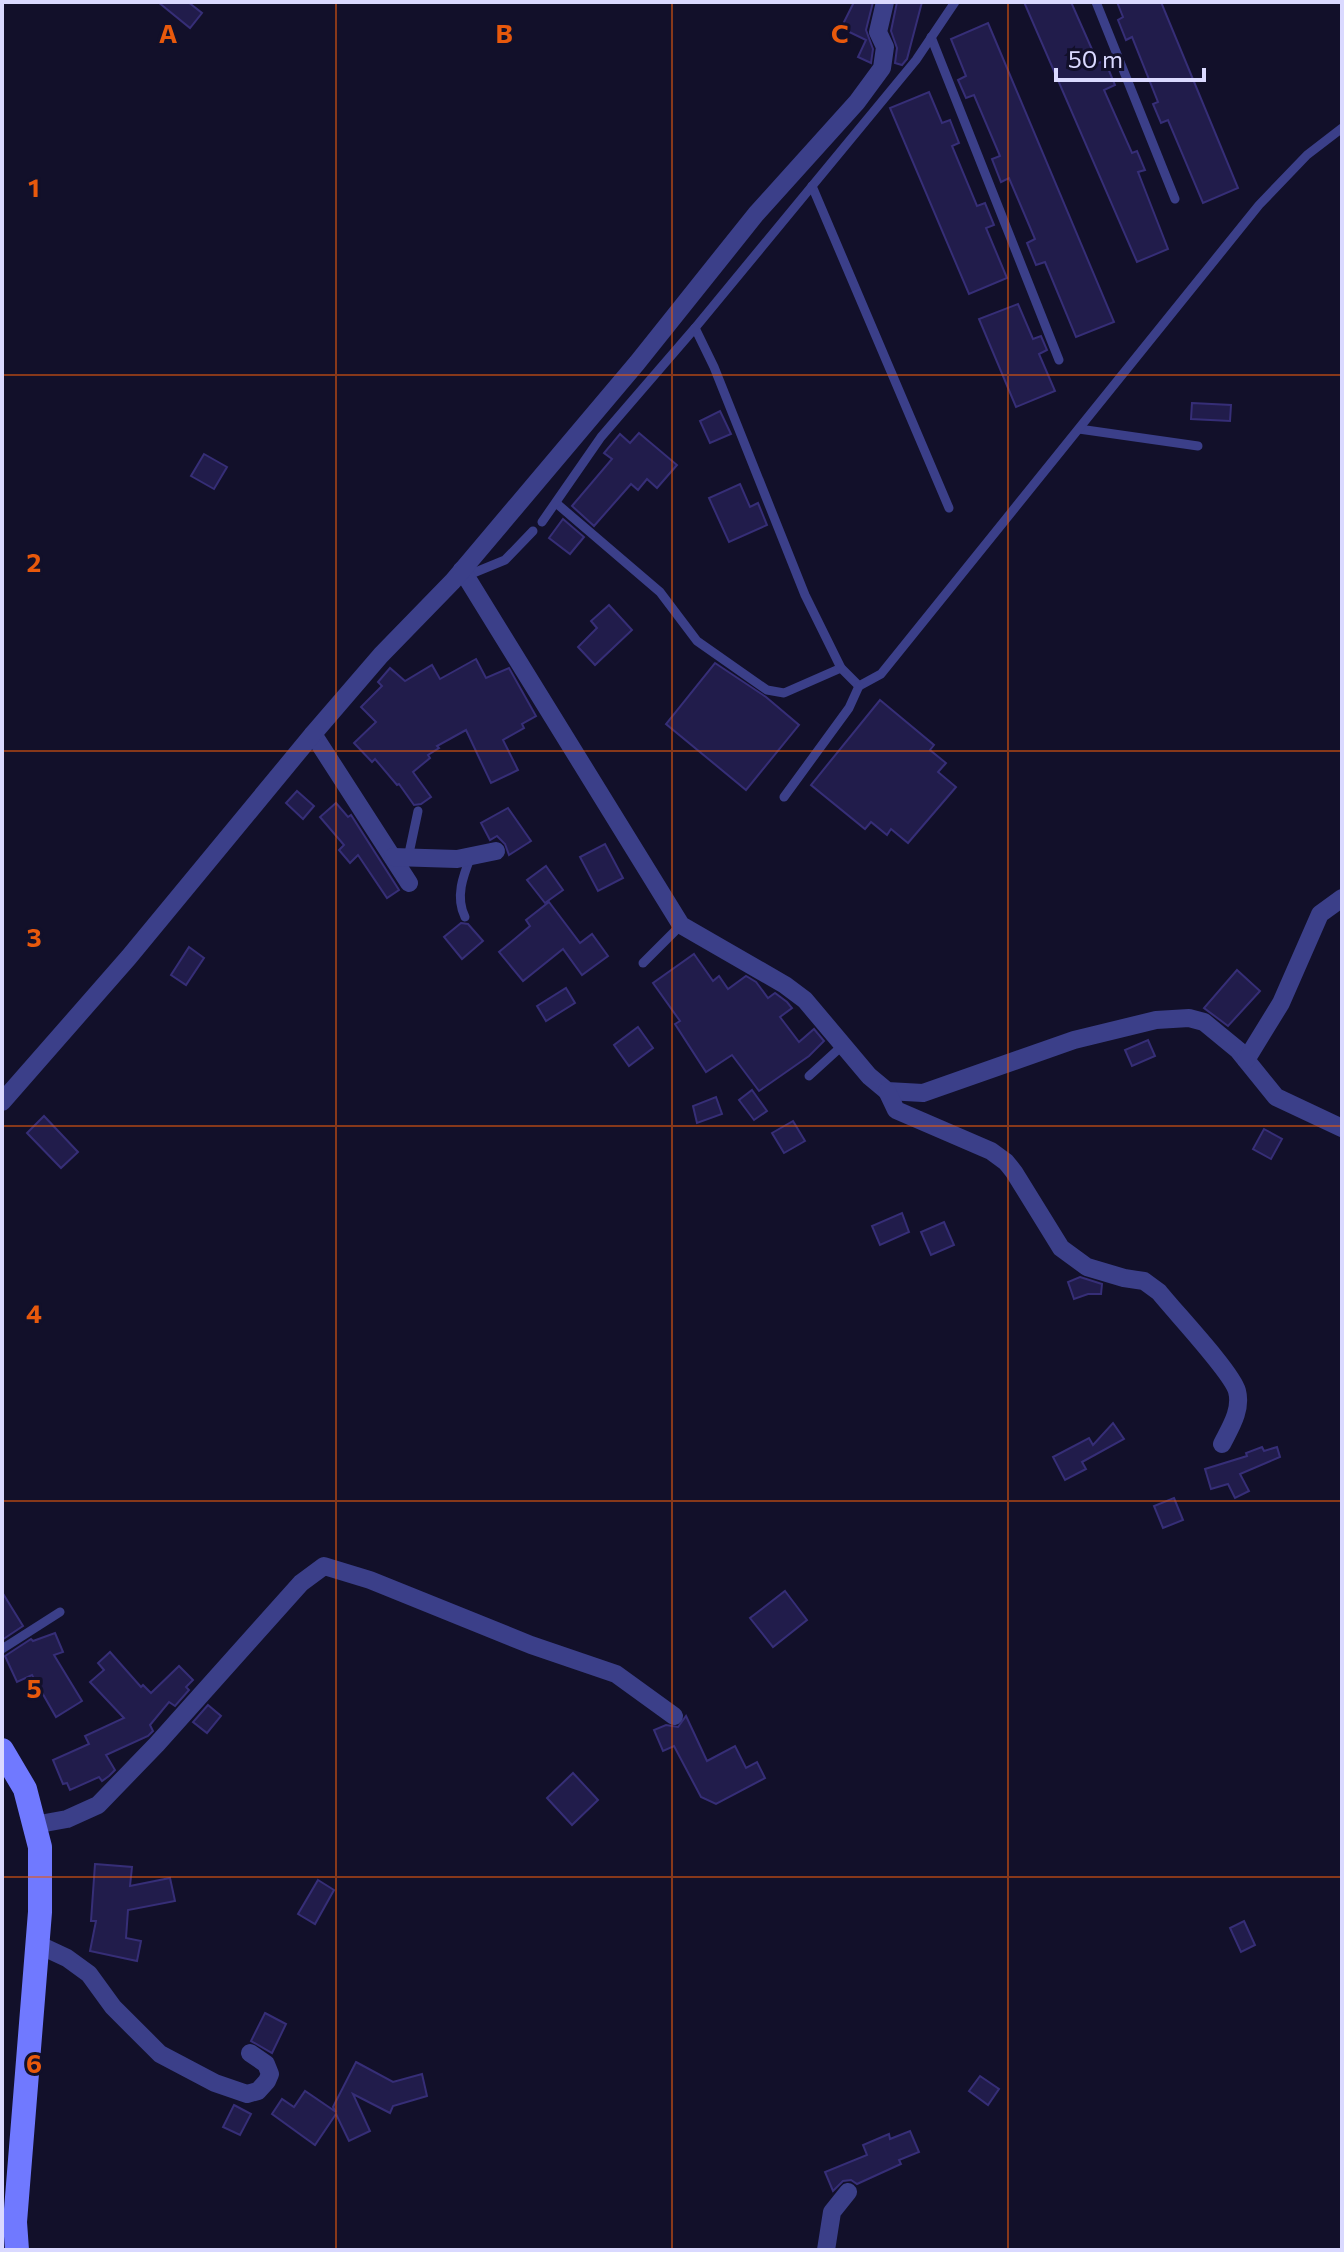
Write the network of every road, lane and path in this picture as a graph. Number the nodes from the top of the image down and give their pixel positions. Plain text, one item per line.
1 (885, 2) edge
2 (955, 2) edge
3 (1096, 2) edge
4 (931, 37) junction
5 (1342, 128) edge
6 (812, 186) junction
7 (1175, 199) dead end
8 (695, 328) junction
9 (1059, 360) dead end
10 (1079, 429) junction
11 (1198, 446) dead end
12 (556, 503) junction
13 (949, 508) dead end
14 (542, 522) dead end
15 (533, 531) dead end
16 (464, 573) junction
17 (841, 668) junction
18 (859, 686) junction
19 (313, 734) junction
20 (784, 797) dead end
21 (418, 811) dead end
22 (496, 851) dead end
23 (471, 856) junction
24 (401, 857) junction
25 (409, 883) dead end
26 (1342, 898) edge
27 (465, 917) dead end
28 (681, 925) junction
29 (643, 963) dead end
30 (843, 1045) junction
31 (1246, 1060) junction
32 (809, 1076) dead end
33 (887, 1091) junction
34 (2, 1102) edge
35 (1342, 1128) edge
36 (1222, 1444) dead end
37 (60, 1612) dead end
38 (2, 1649) edge
39 (674, 1716) dead end
40 (2, 1750) edge
41 (34, 1825) junction
42 (37, 1944) junction
43 (250, 2053) dead end
44 (848, 2192) dead end
45 (17, 2250) edge
46 (826, 2250) edge

1 - 16 street
2 - 4 lane
3 - 7 lane
4 - 6 lane
4 - 9 lane
5 - 10 lane
6 - 8 lane
6 - 13 lane
8 - 12 lane
8 - 17 lane
10 - 11 lane
10 - 18 lane
12 - 14 lane
12 - 17 lane
15 - 16 lane
16 - 19 street
16 - 28 street
17 - 18 lane
18 - 20 lane
19 - 24 street
19 - 34 street
21 - 24 lane
22 - 23 street
23 - 24 street
23 - 27 lane
24 - 25 street
26 - 31 street
28 - 29 lane
28 - 30 street
30 - 32 lane
30 - 33 street
31 - 33 street
31 - 35 street
33 - 36 street
37 - 38 lane
39 - 41 street
40 - 41 main road
41 - 42 main road
42 - 43 street
42 - 45 main road
44 - 46 street

